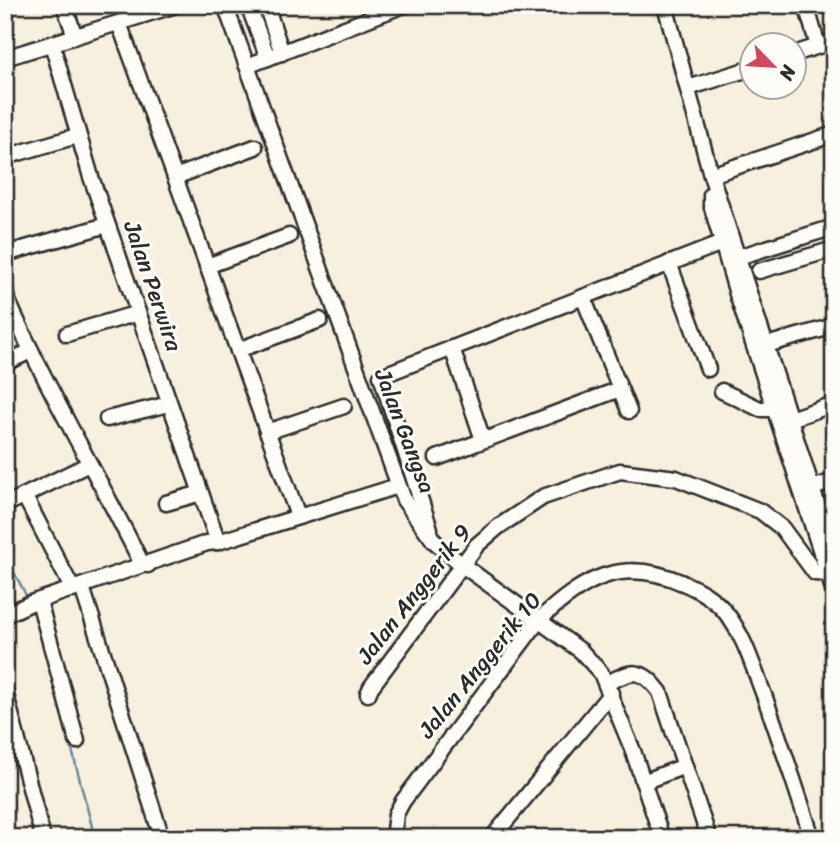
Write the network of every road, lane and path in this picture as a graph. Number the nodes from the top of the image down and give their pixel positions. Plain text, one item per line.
1 (64, 5) edge
2 (176, 5) edge
3 (225, 5) edge
4 (248, 5) edge
5 (266, 5) edge
6 (361, 5) edge
7 (404, 5) edge
8 (665, 5) edge
9 (806, 5) edge
10 (366, 20) junction
11 (119, 23) junction
12 (75, 36) junction
13 (834, 41) edge
14 (52, 44) junction
15 (818, 47) junction
16 (808, 50) edge
17 (282, 53) junction
18 (5, 58) edge
19 (268, 58) junction
20 (247, 66) junction
21 (738, 72) edge
22 (688, 88) junction
23 (834, 134) edge
24 (77, 136) junction
25 (255, 147) dead end
26 (5, 157) edge
27 (711, 175) junction
28 (175, 177) junction
29 (107, 225) junction
30 (834, 227) edge
31 (289, 236) dead end
32 (722, 243) junction
33 (834, 249) edge
34 (5, 254) edge
35 (738, 257) junction
36 (669, 263) junction
37 (207, 266) junction
38 (759, 271) dead end
39 (5, 294) edge
40 (583, 297) junction
41 (138, 313) junction
42 (320, 320) dead end
43 (834, 326) edge
44 (67, 334) dead end
45 (766, 345) junction
46 (452, 348) junction
47 (238, 350) junction
48 (31, 351) junction
49 (5, 363) edge
50 (708, 369) dead end
51 (620, 389) junction
52 (722, 391) dead end
53 (170, 404) junction
54 (834, 404) edge
55 (344, 406) dead end
56 (774, 409) junction
57 (629, 411) dead end
58 (107, 419) dead end
59 (790, 419) junction
60 (267, 432) junction
61 (483, 440) junction
62 (437, 458) dead end
63 (89, 464) junction
64 (834, 481) edge
65 (398, 486) junction
66 (812, 488) junction
67 (201, 493) junction
68 (25, 497) junction
69 (166, 502) dead end
70 (5, 505) edge
71 (298, 516) junction
72 (431, 538) junction
73 (218, 542) junction
74 (834, 556) edge
75 (461, 564) junction
76 (148, 565) junction
77 (828, 574) junction
78 (78, 588) junction
79 (834, 592) edge
80 (31, 604) junction
81 (5, 615) edge
82 (539, 620) junction
83 (609, 689) junction
84 (5, 691) edge
85 (368, 694) dead end
86 (9, 724) edge
87 (77, 741) dead end
88 (685, 766) junction
89 (643, 782) junction
90 (43, 838) edge
91 (162, 838) edge
92 (393, 838) edge
93 (492, 838) edge
94 (662, 838) edge
95 (709, 838) edge
96 (812, 838) edge

1 - 12 street
2 - 11 street
3 - 20 street, Jalan Gangsa
4 - 19 street
5 - 17 street
6 - 10 street
7 - 10 street
8 - 22 street
9 - 15 street
10 - 17 street
11 - 12 street
11 - 28 street
12 - 14 street
13 - 15 street
14 - 18 street
14 - 24 street, Jalan Perwira
15 - 16 street
17 - 19 street
19 - 20 street
20 - 65 street, Jalan Gangsa
21 - 22 street
22 - 27 street
23 - 27 street
24 - 26 street
24 - 29 street, Jalan Perwira
25 - 28 street
27 - 32 street
27 - 35 street
28 - 37 street
29 - 34 street
29 - 41 street, Jalan Perwira
30 - 35 street
31 - 37 street
32 - 36 street
32 - 56 street
33 - 38 street
35 - 45 street
36 - 40 street
36 - 50 street
37 - 47 street
39 - 48 street
40 - 46 street
40 - 51 street
41 - 44 street
41 - 53 street, Jalan Perwira
42 - 47 street
43 - 45 street
45 - 59 street
46 - 61 street
46 - 72 street
47 - 60 street
48 - 49 street
48 - 63 street
51 - 57 street
51 - 61 street
52 - 56 street
53 - 58 street
53 - 67 street, Jalan Perwira
54 - 59 street
55 - 60 street
56 - 77 street
59 - 66 street
60 - 71 street
61 - 62 street
63 - 68 street
63 - 76 street
64 - 66 street
65 - 71 street
65 - 72 street, Jalan Gangsa
66 - 74 street
67 - 69 street
67 - 73 street, Jalan Perwira
68 - 70 street
68 - 78 street
71 - 73 street
72 - 75 street, Jalan Gangsa
73 - 76 street
75 - 77 street, Jalan Anggerik 9
75 - 82 street, Jalan Gangsa
75 - 85 street, Jalan Anggerik 9
76 - 78 street
77 - 79 street
78 - 80 street
78 - 91 street
80 - 81 street
80 - 87 street
82 - 83 street, Jalan Gangsa
82 - 92 street, Jalan Anggerik 10
82 - 96 street, Jalan Anggerik 10
83 - 88 street
83 - 89 street, Jalan Gangsa
83 - 93 street
84 - 86 street
86 - 90 street
88 - 89 street
88 - 95 street
89 - 94 street, Jalan Gangsa

